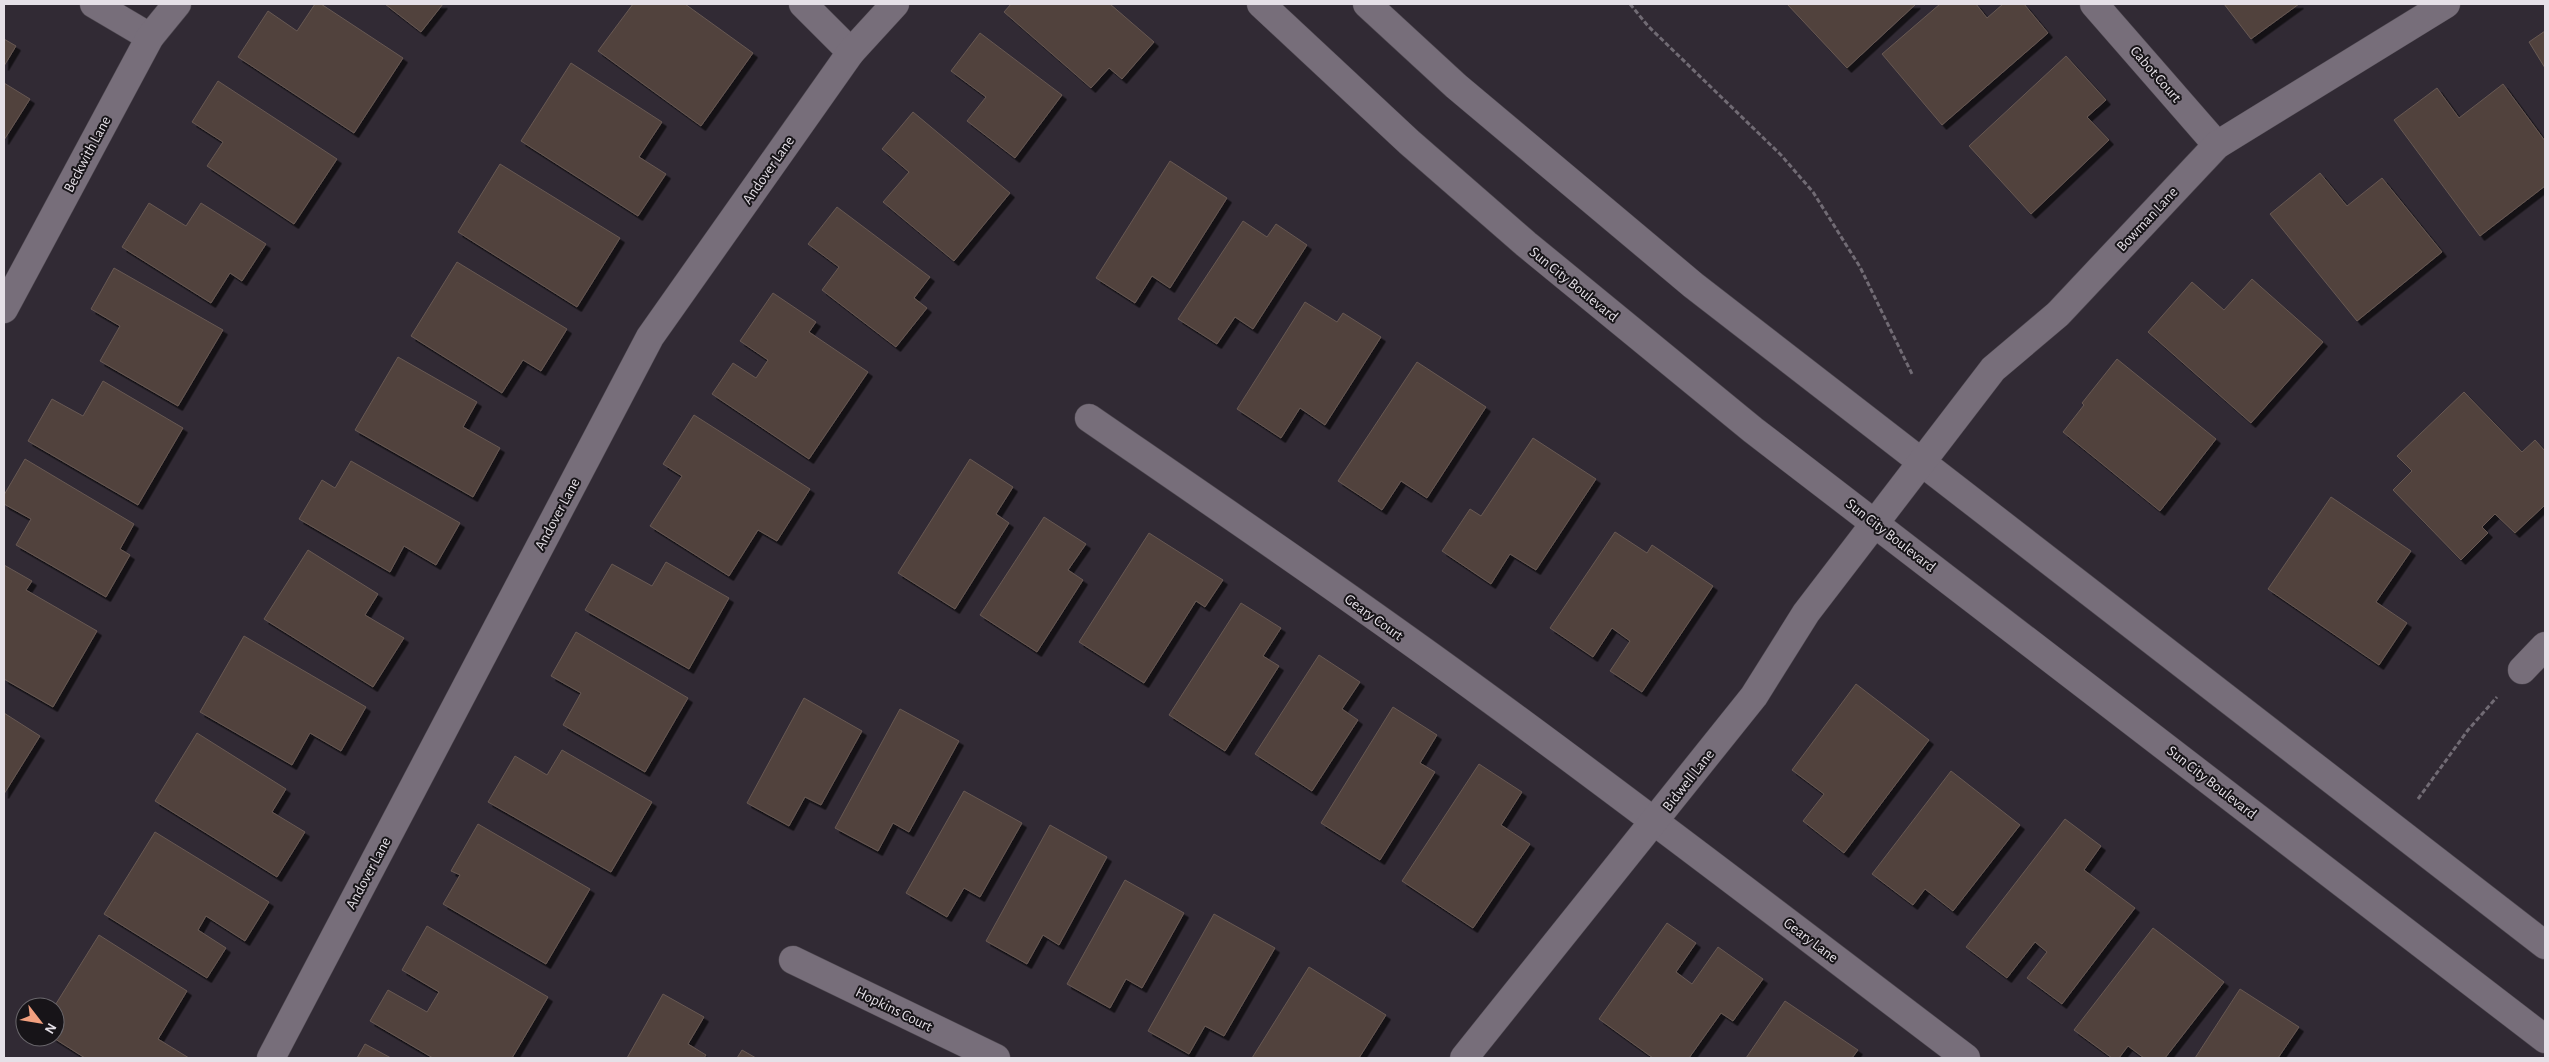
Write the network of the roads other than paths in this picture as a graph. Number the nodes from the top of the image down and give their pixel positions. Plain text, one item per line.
1 (94, 4) edge
2 (177, 4) edge
3 (803, 4) edge
4 (895, 4) edge
5 (1261, 4) edge
6 (1367, 4) edge
7 (2094, 4) edge
8 (2446, 4) edge
9 (150, 37) junction
10 (851, 52) junction
11 (2217, 145) junction
12 (4, 309) edge
13 (1089, 418) dead end
14 (1921, 463) junction
15 (1898, 493) joint
16 (1875, 523) junction
17 (2545, 646) edge
18 (2522, 670) road end
19 (1655, 822) junction
20 (2545, 945) edge
21 (793, 960) dead end
22 (2545, 1039) edge
23 (271, 1058) edge
24 (996, 1058) edge
25 (1464, 1058) edge
26 (1966, 1058) edge

1 - 9 street
2 - 9 street, Beckwith Lane
3 - 10 street
4 - 10 street, Andover Lane
5 - 16 street, Sun City Boulevard
6 - 14 street
7 - 11 street, Cabot Court
8 - 11 street, Bowman Lane
9 - 12 street, Beckwith Lane
10 - 23 street, Andover Lane
11 - 14 street, Bowman Lane
13 - 19 street, Geary Court
14 - 15 street, Bowman Lane
14 - 20 street
15 - 16 street, Bidwell Lane
16 - 19 street, Bidwell Lane
16 - 22 street, Sun City Boulevard
17 - 18 street
19 - 25 street, Bidwell Lane
19 - 26 street, Geary Lane
21 - 24 street, Hopkins Court

